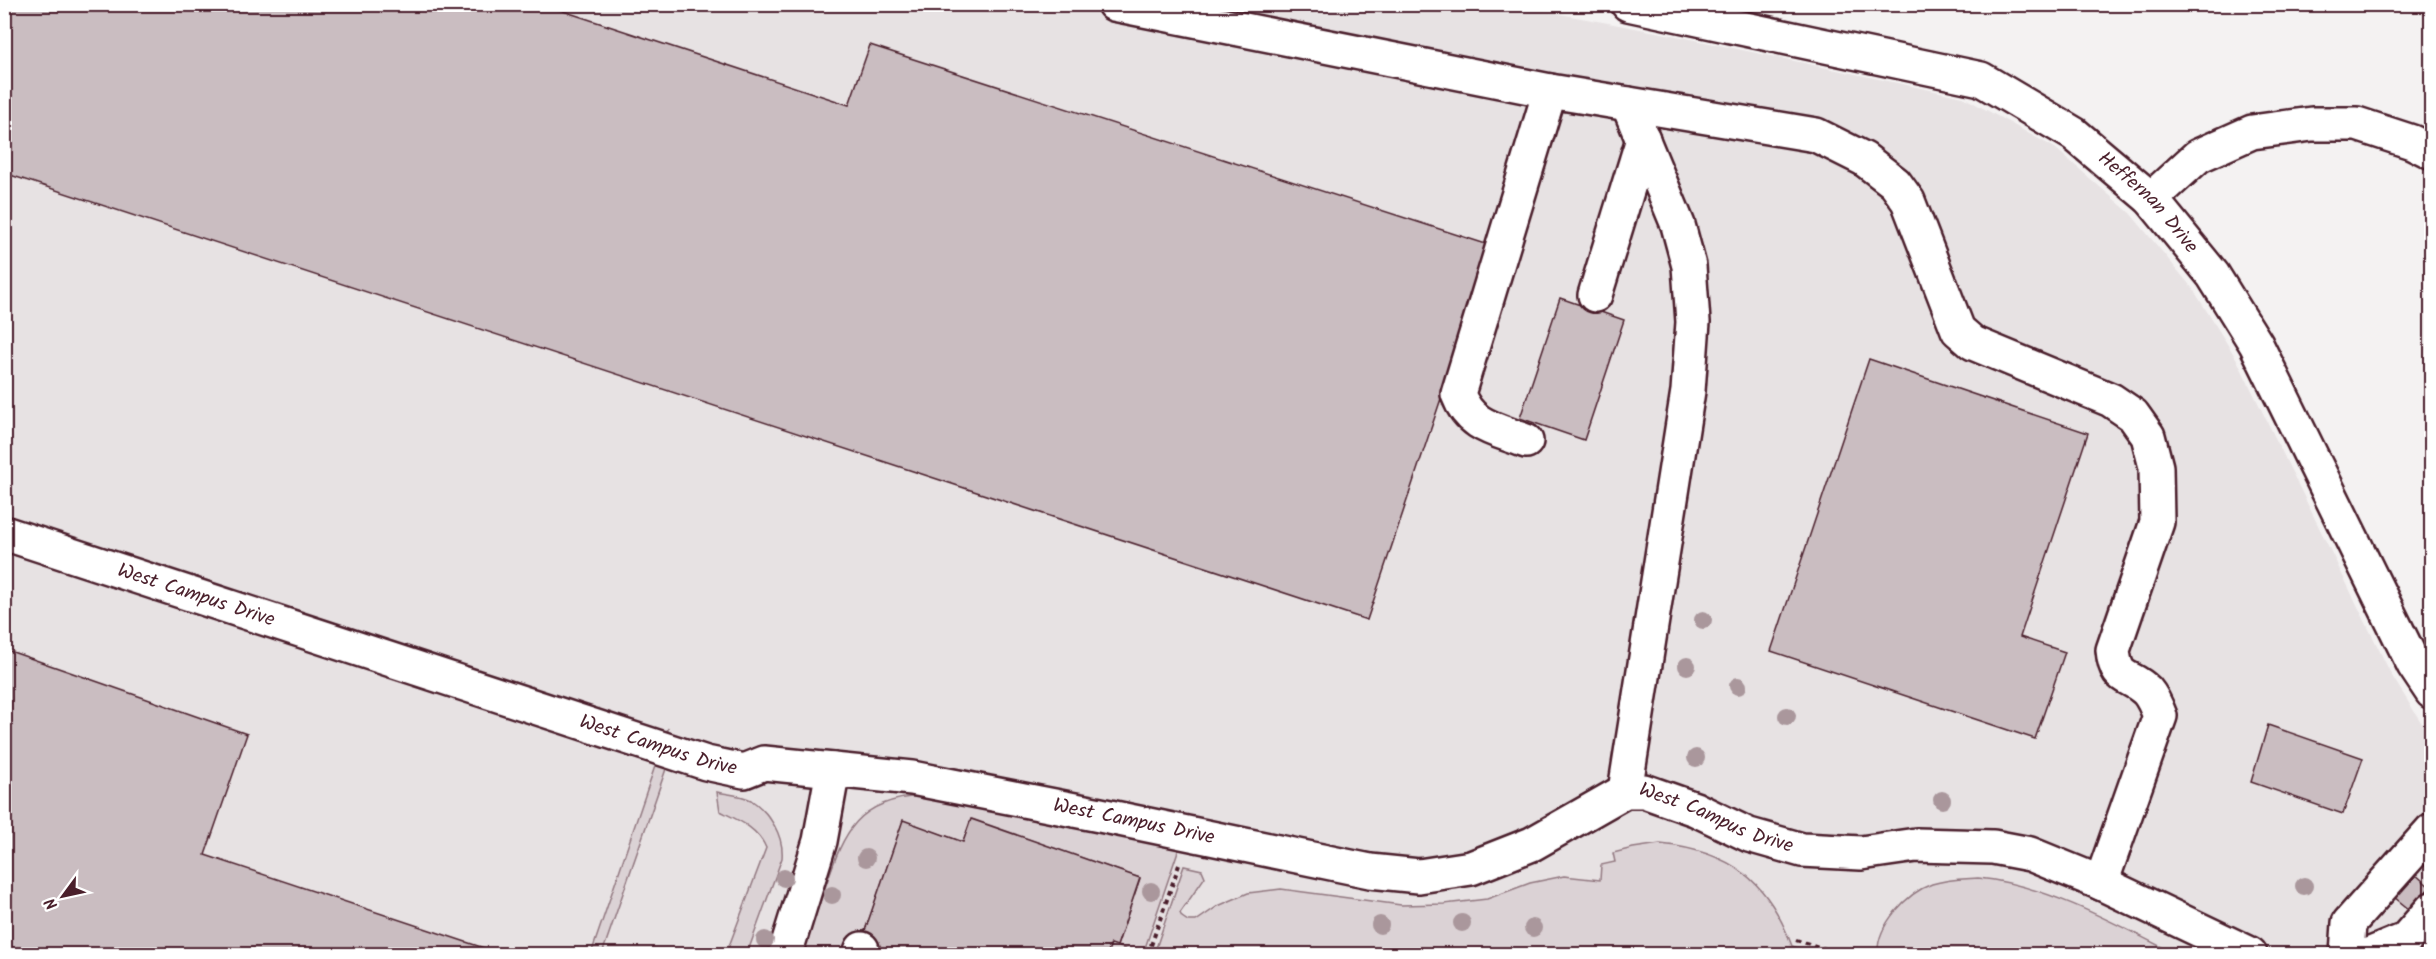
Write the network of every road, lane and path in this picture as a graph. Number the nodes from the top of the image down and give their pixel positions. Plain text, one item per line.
1 (1114, 4) edge
2 (1628, 4) edge
3 (1550, 91) junction
4 (1628, 104) junction
5 (1643, 139) junction
6 (2432, 152) edge
7 (2151, 199) junction
8 (1595, 295) dead end
9 (1526, 441) dead end
10 (4, 533) edge
11 (2432, 693) edge
12 (833, 770) junction
13 (1625, 791) junction
14 (2432, 830) edge
15 (1177, 871) dead end
16 (2102, 883) junction
17 (2432, 909) edge
18 (1796, 940) dead end
19 (1108, 953) dead end
20 (785, 954) edge
21 (1113, 954) edge
22 (1148, 954) edge
23 (1842, 954) edge
24 (2250, 954) edge
25 (2347, 954) edge
26 (2371, 954) edge

1 - 3 street
2 - 7 street, Heffernan Drive
3 - 4 street
3 - 9 street
4 - 5 street
4 - 16 street
5 - 8 street
5 - 13 street
6 - 7 street
7 - 11 street, Heffernan Drive
10 - 12 street, West Campus Drive
12 - 13 street, West Campus Drive
12 - 20 street
13 - 16 street, West Campus Drive
14 - 25 street
15 - 22 path
16 - 24 street, West Campus Drive
17 - 26 street
18 - 23 path
19 - 21 path

